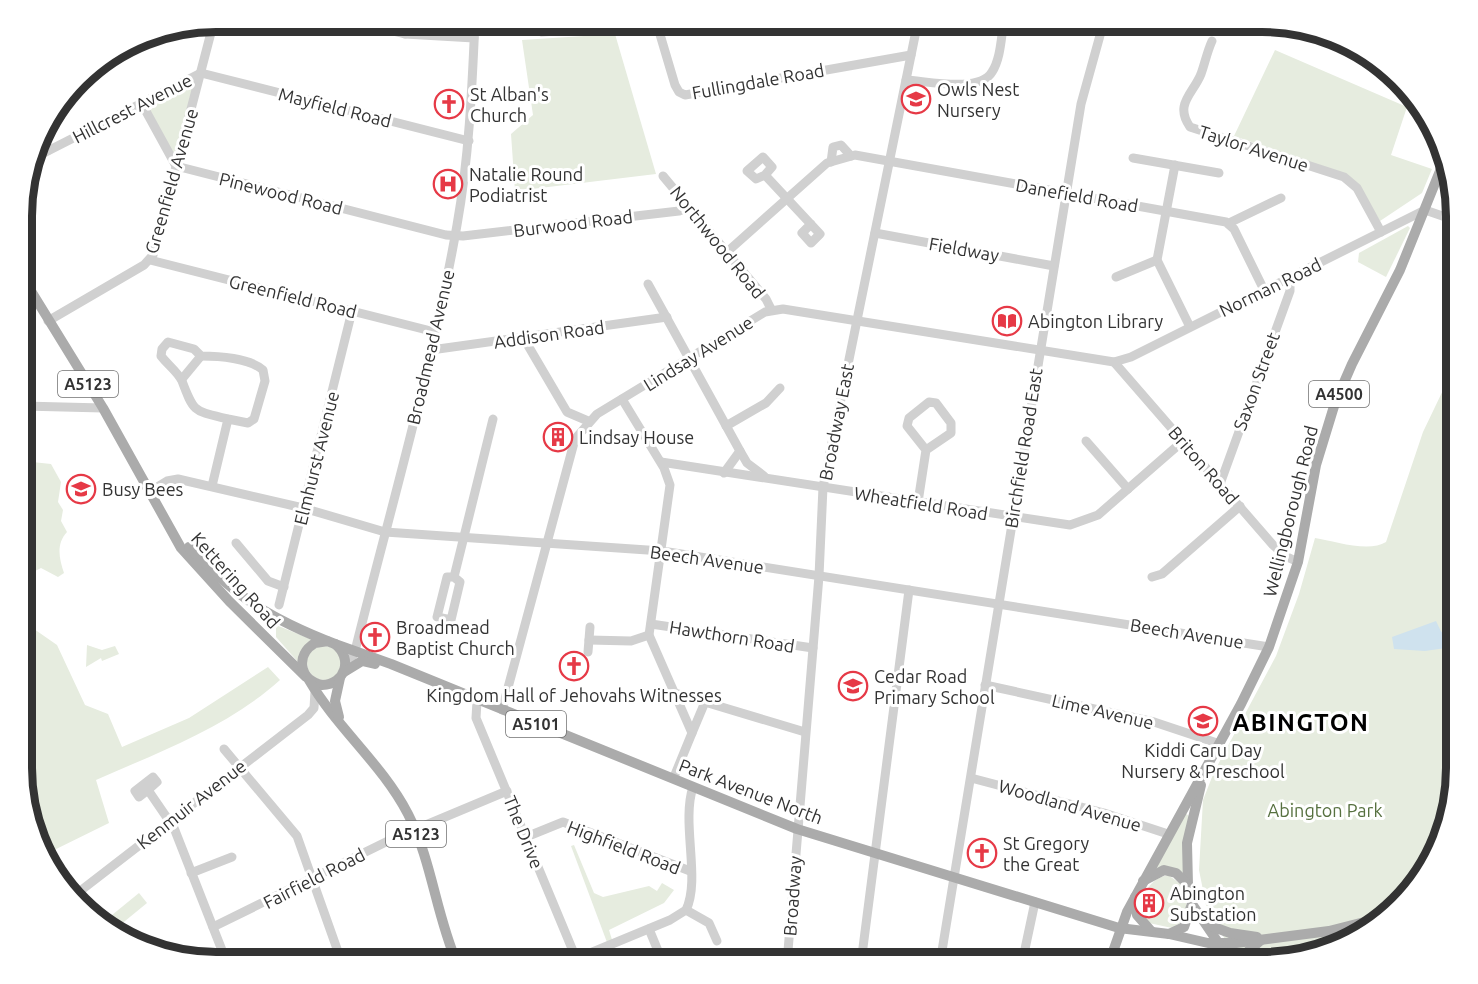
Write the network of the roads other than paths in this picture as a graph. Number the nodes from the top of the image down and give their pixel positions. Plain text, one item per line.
1 (916, 31) edge
2 (1002, 31) edge
3 (1101, 31) edge
4 (211, 32) edge
5 (396, 32) edge
6 (474, 32) edge
7 (659, 32) edge
8 (405, 34) joint
9 (474, 38) junction
10 (1212, 41) dead end
11 (911, 55) junction
12 (201, 73) junction
13 (906, 80) junction
14 (142, 104) junction
15 (468, 141) junction
16 (46, 145) edge
17 (49, 150) junction
18 (42, 154) edge
19 (1133, 158) dead end
20 (889, 162) junction
21 (1176, 165) junction
22 (177, 166) junction
23 (1440, 170) edge
24 (1219, 173) dead end
25 (765, 175) dead end
26 (663, 176) dead end
27 (1066, 192) junction
28 (788, 198) junction
29 (1281, 198) dead end
30 (690, 207) junction
31 (1425, 210) junction
32 (1167, 211) junction
33 (1446, 217) edge
34 (1229, 223) junction
35 (811, 224) dead end
36 (1381, 232) junction
37 (875, 233) junction
38 (455, 236) junction
39 (727, 252) junction
40 (150, 260) junction
41 (1157, 260) junction
42 (1054, 266) junction
43 (1116, 277) dead end
44 (1290, 277) junction
45 (648, 284) dead end
46 (1264, 290) junction
47 (31, 292) edge
48 (771, 309) junction
49 (352, 311) junction
50 (667, 317) junction
51 (48, 321) junction
52 (856, 321) junction
53 (1191, 327) junction
54 (435, 332) junction
55 (523, 337) junction
56 (430, 350) junction
57 (1040, 351) junction
58 (201, 356) junction
59 (689, 358) junction
60 (1114, 362) junction
61 (182, 379) junction
62 (780, 388) dead end
63 (622, 399) junction
64 (31, 406) edge
65 (103, 408) junction
66 (228, 419) junction
67 (493, 419) dead end
68 (588, 421) junction
69 (726, 426) junction
70 (1086, 441) dead end
71 (1183, 441) junction
72 (926, 450) junction
73 (740, 451) junction
74 (661, 462) junction
75 (724, 473) junction
76 (764, 476) junction
77 (1220, 484) junction
78 (212, 486) junction
79 (824, 487) junction
80 (1128, 489) junction
81 (149, 492) junction
82 (918, 502) junction
83 (1240, 506) junction
84 (303, 508) junction
85 (1012, 517) junction
86 (385, 531) junction
87 (173, 532) junction
88 (464, 537) junction
89 (236, 543) dead end
90 (546, 543) junction
91 (662, 551) junction
92 (1298, 562) junction
93 (819, 576) junction
94 (454, 577) dead end
95 (1152, 577) dead end
96 (284, 587) junction
97 (909, 590) junction
98 (997, 603) junction
99 (279, 605) dead end
100 (275, 618) junction
101 (651, 624) junction
102 (590, 627) dead end
103 (649, 635) junction
104 (589, 640) junction
105 (331, 643) junction
106 (1269, 647) junction
107 (277, 648) junction
108 (813, 648) junction
109 (355, 651) junction
110 (588, 652) dead end
111 (399, 668) junction
112 (342, 676) junction
113 (310, 682) junction
114 (985, 685) junction
115 (675, 693) junction
116 (477, 700) junction
117 (705, 702) junction
118 (326, 704) junction
119 (502, 710) junction
120 (308, 715) junction
121 (341, 722) junction
122 (805, 732) junction
123 (692, 734) junction
124 (1220, 744) junction
125 (224, 749) dead end
126 (239, 766) junction
127 (1207, 767) junction
128 (674, 777) junction
129 (970, 778) junction
130 (693, 788) junction
131 (148, 790) dead end
132 (507, 791) junction
133 (170, 820) junction
134 (414, 829) junction
135 (797, 829) junction
136 (1168, 834) junction
137 (526, 837) junction
138 (874, 853) junction
139 (232, 857) dead end
140 (690, 871) junction
141 (191, 873) junction
142 (954, 878) junction
143 (313, 879) junction
144 (1143, 881) junction
145 (1188, 885) junction
146 (79, 892) edge
147 (1135, 897) junction
148 (1035, 902) junction
149 (1192, 904) junction
150 (686, 910) junction
151 (1127, 912) junction
152 (1100, 922) junction
153 (1362, 923) edge
154 (1205, 924) junction
155 (213, 927) junction
156 (1119, 928) junction
157 (649, 929) junction
158 (1133, 929) junction
159 (1151, 931) junction
160 (1169, 934) junction
161 (1263, 940) junction
162 (717, 941) dead end
163 (1202, 942) junction
164 (1221, 944) junction
165 (1115, 946) junction
166 (789, 952) edge
167 (862, 952) edge
168 (942, 952) edge
169 (1024, 952) edge
170 (1113, 952) edge
171 (1217, 952) edge
172 (1226, 952) edge
173 (1248, 952) edge
174 (223, 953) edge
175 (339, 953) edge
176 (454, 953) edge
177 (574, 953) edge
178 (596, 953) edge
179 (659, 953) edge

1 - 11 street, Broadway East
2 - 13 street
3 - 27 street, Birchfield Road East
4 - 12 street, Greenfield Avenue
5 - 8 street
6 - 9 street, Broadmead Avenue
7 - 11 street, Fullingdale Road
8 - 9 street
9 - 15 street, Broadmead Avenue
10 - 36 street, Taylor Avenue
11 - 13 street, Broadway East
12 - 14 street, Hillcrest Avenue
12 - 15 street, Mayfield Road
12 - 22 street, Greenfield Avenue
13 - 20 street, Broadway East
14 - 17 street, Hillcrest Avenue
14 - 22 street
15 - 38 street, Broadmead Avenue
16 - 17 street
17 - 18 street, Hillcrest Avenue
19 - 21 street
20 - 27 street, Danefield Road
20 - 28 street, Danefield Road
20 - 37 street, Broadway East
21 - 24 street
21 - 32 street
22 - 38 street, Pinewood Road
22 - 40 street, Greenfield Avenue
23 - 31 main road, Wellingborough Road / A4500
25 - 28 street
26 - 30 street, Northwood Road
27 - 32 street, Danefield Road
27 - 42 street, Birchfield Road East
28 - 35 street
28 - 39 street, Danefield Road
29 - 34 street
30 - 38 street, Burwood Road
30 - 39 street, Northwood Road
31 - 33 street
31 - 36 street, Norman Road
31 - 92 main road, Wellingborough Road / A4500
32 - 34 street, Danefield Road
32 - 41 street
34 - 46 street
36 - 44 street, Norman Road
37 - 42 street, Fieldway
37 - 52 street, Broadway East
38 - 54 street, Broadmead Avenue
39 - 48 street, Northwood Road
40 - 49 street, Greenfield Road
40 - 51 street, Greenfield Avenue
41 - 43 street
41 - 53 street
42 - 57 street, Birchfield Road East
44 - 46 street, Norman Road
44 - 77 street, Saxon Street
45 - 50 street
46 - 53 street, Norman Road
47 - 51 main road, Kettering Road / A5123
48 - 52 street, Lindsay Avenue
48 - 59 street, Lindsay Avenue
49 - 54 street, Greenfield Road
49 - 84 street, Elmhurst Avenue
50 - 55 street, Addison Road
50 - 59 street
51 - 65 main road, Kettering Road / A5123
52 - 57 street, Lindsay Avenue
52 - 79 street, Broadway East
53 - 60 street, Norman Road
54 - 56 street, Broadmead Avenue
55 - 56 street, Addison Road
55 - 68 street
56 - 86 street, Broadmead Avenue
57 - 60 street, Lindsay Avenue
57 - 85 street, Birchfield Road East
58 - 61 street
58 - 61 street
58 - 66 street
59 - 63 street, Lindsay Avenue
59 - 69 street
60 - 71 street, Briton Road
61 - 66 street
62 - 69 street
63 - 68 street, Lindsay Avenue
63 - 74 street
64 - 65 street
65 - 81 main road, Kettering Road / A5123
66 - 78 street
67 - 88 street
68 - 90 street, Lindsay Avenue
69 - 73 street
70 - 80 street
71 - 77 street, Briton Road
71 - 80 street, Wheatfield Road
72 - 72 street
72 - 82 street
73 - 75 street
73 - 76 street
74 - 75 street, Wheatfield Road
74 - 91 street
75 - 76 street, Wheatfield Road
76 - 79 street, Wheatfield Road
77 - 83 street, Briton Road
78 - 81 street, Beech Avenue
78 - 84 street, Beech Avenue
79 - 82 street, Wheatfield Road
79 - 93 street, Broadway East
80 - 85 street, Wheatfield Road
81 - 87 main road, Kettering Road / A5123
82 - 85 street, Wheatfield Road
83 - 92 street, Briton Road
83 - 95 street
84 - 86 street, Beech Avenue
84 - 96 street, Elmhurst Avenue
85 - 98 street, Birchfield Road East
86 - 88 street, Beech Avenue
86 - 109 street, Broadmead Avenue
87 - 100 main road, Kettering Road / A5123
87 - 107 main road, Kettering Road / A5123
88 - 90 street, Beech Avenue
88 - 94 street
89 - 96 street
90 - 91 street, Beech Avenue
90 - 119 street, Lindsay Avenue
91 - 93 street, Beech Avenue
91 - 101 street
92 - 106 main road, Wellingborough Road / A4500
93 - 97 street, Beech Avenue
93 - 108 street, Broadway East
96 - 99 street, Elmhurst Avenue
97 - 98 street, Beech Avenue
97 - 138 street
98 - 106 street, Beech Avenue
98 - 114 street, Birchfield Road East
100 - 105 main road, Kettering Road / A5123
100 - 107 main road, Kettering Road
101 - 103 street
101 - 108 street, Hawthorn Road
102 - 104 street
103 - 104 street
103 - 115 street
104 - 110 street
105 - 109 main road, Park Avenue North / A5101
105 - 112 main road
105 - 113 main road
106 - 124 main road, Wellingborough Road / A4500
107 - 113 main road, Kettering Road / A5123
108 - 122 street, Broadway East
109 - 111 main road, Park Avenue North / A5101
109 - 112 street, Broadmead Avenue
111 - 112 main road, Park Avenue North / A5101
111 - 116 main road, Park Avenue North / A5101
112 - 113 main road
112 - 118 street, Kenmuir Avenue
112 - 121 main road, Kettering Road / A5123
113 - 118 main road, Kettering Road / A5123
113 - 120 street
114 - 124 street, Lime Avenue
114 - 129 street, Birchfield Road East
115 - 117 street
115 - 123 street
116 - 119 main road, Park Avenue North / A5101
116 - 132 street, The Drive
117 - 122 street
117 - 123 street
118 - 120 street, Kenmuir Avenue
118 - 121 main road, Kettering Road / A5123
119 - 128 main road, Park Avenue North / A5101
120 - 126 street, Kenmuir Avenue
121 - 134 main road, Kettering Road / A5123
122 - 135 street, Broadway East
123 - 128 street
124 - 127 main road, Wellingborough Road / A4500
125 - 126 street
126 - 133 street, Kenmuir Avenue
126 - 143 street
127 - 136 main road, Wellingborough Road / A4500
127 - 145 main road, Wellingborough Road / A4500
128 - 130 main road, Park Avenue North / A5101
129 - 136 street, Woodland Avenue
129 - 142 street, Birchfield Road East
130 - 135 main road, Park Avenue North / A5101
130 - 140 street
131 - 133 street
132 - 134 street, Fairfield Road
132 - 137 street, The Drive
133 - 141 street
133 - 146 street, Kenmuir Avenue
134 - 143 street, Fairfield Road
134 - 176 main road, Kettering Road / A5123
135 - 138 main road, Park Avenue North / A5101
135 - 166 street, Broadway
136 - 144 main road, A4500
137 - 140 street, Highfield Road
137 - 177 street, The Drive
138 - 142 main road, Park Avenue North / A5101
138 - 167 street
139 - 141 street
140 - 150 street
141 - 155 street
142 - 148 main road, Park Avenue North / A5101
142 - 168 street, Birchfield Road East
143 - 155 street, Fairfield Road
143 - 175 street
144 - 145 main road
144 - 147 main road, A4500
145 - 149 main road, Wellingborough Road / A4500
147 - 151 main road
147 - 159 main road
148 - 152 main road, Park Avenue North / A5101
148 - 169 street
149 - 154 main road, Wellingborough Road / A4500
149 - 160 main road
150 - 157 street
150 - 162 street
151 - 152 main road
151 - 156 main road
152 - 156 main road, A5101
152 - 165 main road
153 - 161 main road
154 - 161 main road
154 - 164 main road, Wellingborough Road / A4500
155 - 174 street
156 - 158 main road, A5101
156 - 165 main road
157 - 178 street
157 - 179 street
158 - 159 main road, A5101
158 - 165 main road
159 - 160 main road, A4500
160 - 163 main road, A4500
161 - 164 main road
161 - 173 main road
163 - 164 main road
163 - 171 main road, A4500
164 - 172 main road, Wellingborough Road / A4500
165 - 170 main road

